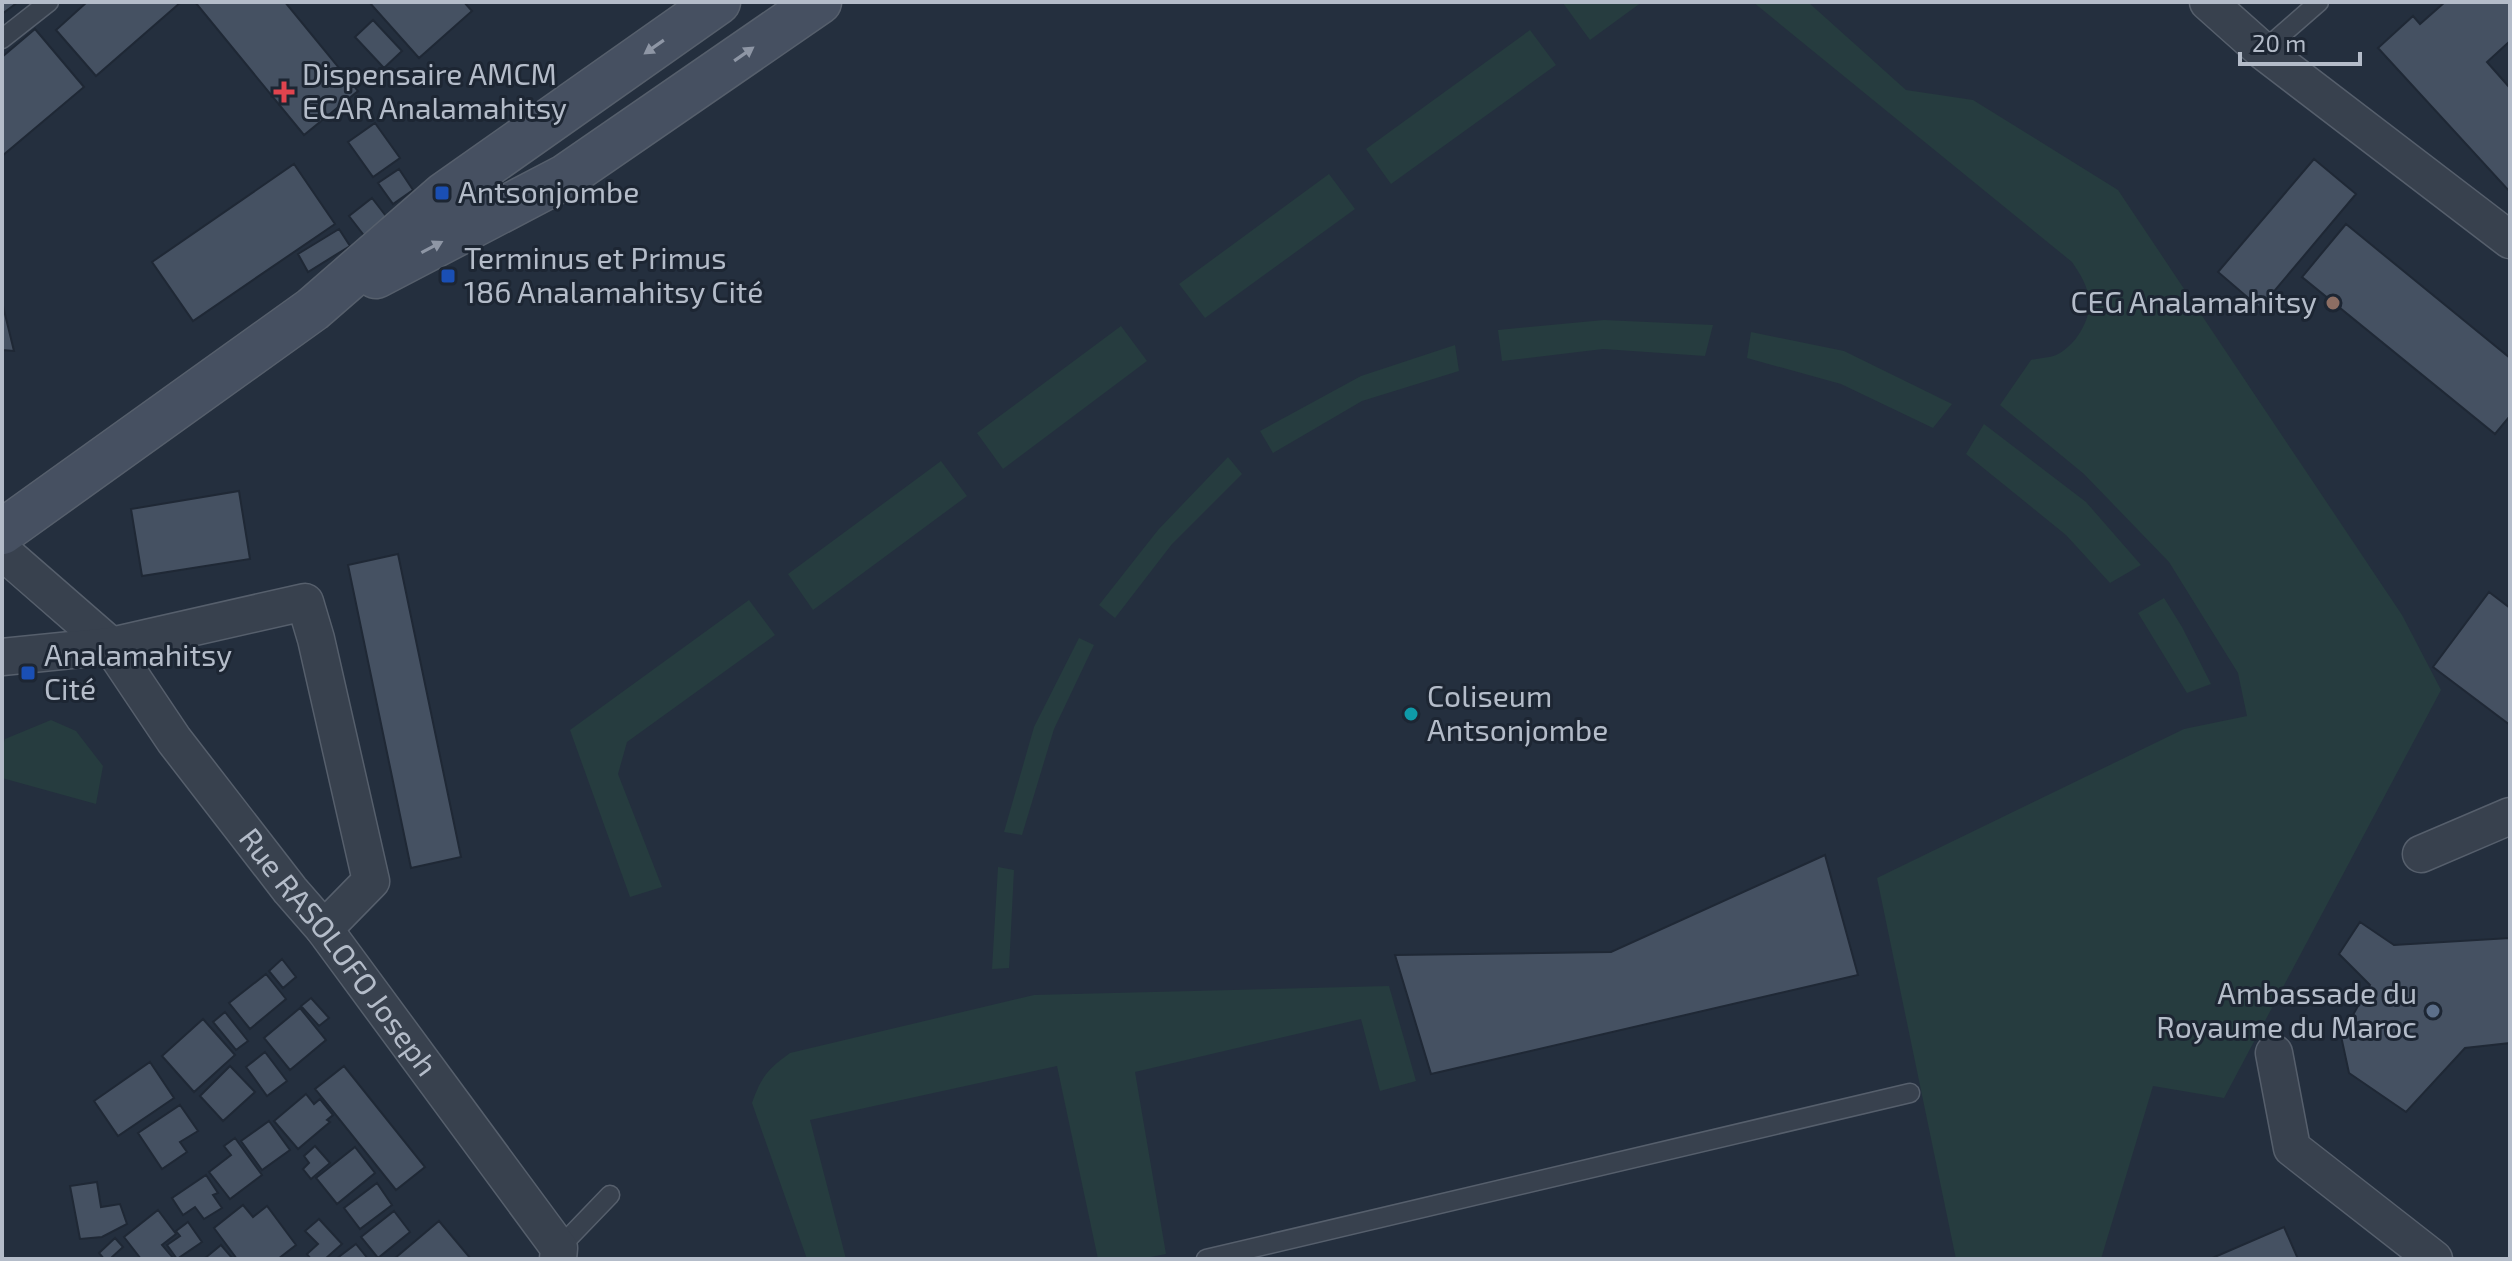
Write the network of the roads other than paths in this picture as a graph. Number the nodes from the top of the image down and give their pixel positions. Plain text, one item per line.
1 (49, 2) edge
2 (718, 2) edge
3 (819, 2) edge
4 (2208, 2) edge
5 (2319, 2) edge
6 (2, 39) edge
7 (2263, 51) junction
8 (2510, 240) edge
9 (313, 309) junction
10 (2, 532) edge
11 (2, 551) edge
12 (111, 646) junction
13 (2, 657) edge
14 (2510, 816) edge
15 (2421, 854) dead end
16 (324, 929) junction
17 (2274, 1053) dead end
18 (1910, 1093) dead end
19 (610, 1195) dead end
20 (562, 1255) edge
21 (1206, 1259) edge
22 (2434, 1259) edge

1 - 6 lane
2 -> 9 main road
9 -> 3 main road
4 - 7 street
5 - 7 lane
7 - 8 street
9 - 10 main road
11 - 12 street, Rue RASOLOFO Joseph
12 - 13 street
12 - 16 street, Rue RASOLOFO Joseph
12 - 16 street
14 - 15 street
16 - 20 street, Rue RASOLOFO Joseph
17 - 22 street
18 - 21 lane
19 - 20 lane

